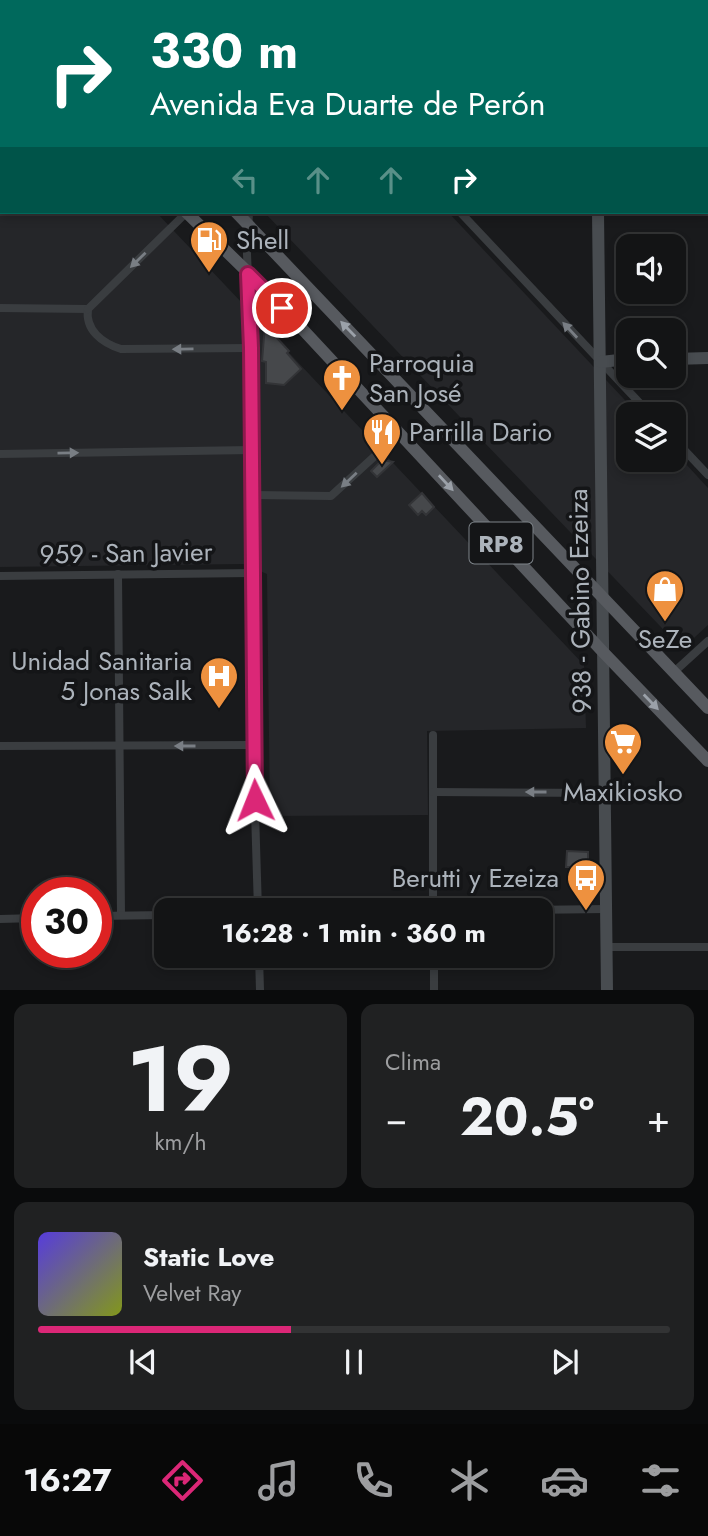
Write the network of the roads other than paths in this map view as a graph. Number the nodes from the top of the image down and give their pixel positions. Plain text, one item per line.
1 (185, 214) edge
2 (189, 214) edge
3 (462, 214) edge
4 (598, 214) edge
5 (249, 218) edge
6 (248, 274) junction
7 (0, 308) edge
8 (88, 309) junction
9 (251, 348) junction
10 (708, 358) edge
11 (686, 359) edge
12 (616, 360) edge
13 (601, 362) junction
14 (639, 402) edge
15 (399, 433) junction
16 (251, 450) junction
17 (686, 452) edge
18 (0, 454) edge
19 (708, 475) edge
20 (253, 495) junction
21 (252, 573) junction
22 (118, 574) junction
23 (0, 576) edge
24 (601, 596) junction
25 (708, 640) edge
26 (604, 653) junction
27 (674, 672) junction
28 (708, 708) edge
29 (433, 735) dead end
30 (253, 745) junction
31 (0, 746) edge
32 (118, 746) junction
33 (708, 761) edge
34 (433, 792) junction
35 (604, 793) junction
36 (258, 898) edge
37 (433, 898) edge
38 (606, 909) junction
39 (553, 910) edge
40 (112, 915) edge
41 (121, 915) junction
42 (154, 915) edge
43 (21, 918) edge
44 (0, 919) edge
45 (606, 947) junction
46 (708, 947) edge
47 (259, 968) edge
48 (433, 968) edge
49 (260, 990) edge
50 (434, 990) edge
51 (607, 990) edge

1 -> 8 street
2 - 6 main road, RP8
13 -> 3 street
4 - 13 street, 938 - Gabino Ezeiza
5 - 6 street
24 -> 5 main road, RP8
6 - 9 street
6 - 15 main road, RP8
7 - 8 street
9 -> 8 street
9 - 16 street
10 - 11 street
12 - 13 street
13 - 14 street
13 - 24 street, 938 - Gabino Ezeiza
15 -> 20 street
15 -> 26 main road, RP8
18 -> 16 street
16 - 20 street
17 - 19 street
20 - 21 street
21 - 22 street, 959 - San Javier
21 - 30 street
22 - 23 street, 959 - San Javier
22 - 32 street
24 - 26 street, 938 - Gabino Ezeiza
24 - 27 main road, RP8
25 - 27 street
26 -> 33 main road, RP8
26 - 35 street, 938 - Gabino Ezeiza
27 - 28 main road, RP8
29 - 34 street
30 -> 32 street
30 - 36 street
31 - 32 street
32 - 41 street
35 -> 34 street
34 - 37 street
35 - 38 street, 938 - Gabino Ezeiza
38 - 39 street
38 - 45 street, 938 - Gabino Ezeiza
40 - 41 street
41 - 42 street
43 - 44 street
45 - 46 street
45 - 51 street, 938 - Gabino Ezeiza
47 - 49 street
48 - 50 street

